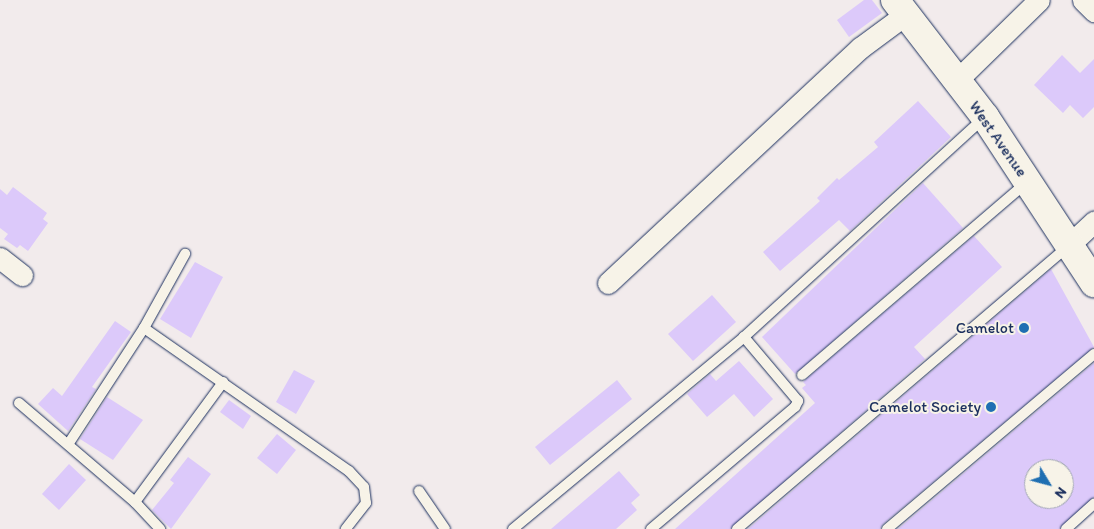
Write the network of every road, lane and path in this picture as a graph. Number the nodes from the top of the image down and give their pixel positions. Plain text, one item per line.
1 (1039, 0) edge
2 (1083, 0) edge
3 (900, 7) edge
4 (1094, 11) edge
5 (956, 82) junction
6 (985, 117) junction
7 (1028, 181) junction
8 (1094, 222) edge
9 (1070, 244) junction
10 (185, 254) dead end
11 (0, 258) edge
12 (22, 275) dead end
13 (608, 283) dead end
14 (1094, 284) edge
15 (144, 328) junction
16 (744, 337) junction
17 (1094, 354) edge
18 (802, 374) dead end
19 (223, 382) junction
20 (19, 403) dead end
21 (69, 444) junction
22 (419, 491) dead end
23 (135, 502) junction
24 (1094, 504) edge
25 (160, 529) edge
26 (346, 529) edge
27 (445, 529) edge
28 (513, 529) edge
29 (651, 529) edge
30 (737, 529) edge
31 (886, 529) edge
32 (1066, 529) edge

1 - 5 street
2 - 4 street
3 - 5 street, West Avenue
3 - 13 street
5 - 6 street, West Avenue
6 - 7 street, West Avenue
6 - 16 lane
7 - 9 street, West Avenue
7 - 18 lane
8 - 9 street
9 - 14 street, West Avenue
9 - 30 lane
10 - 15 lane
11 - 12 street
15 - 19 lane
15 - 21 lane
16 - 28 lane
16 - 29 lane
17 - 31 lane
19 - 23 lane
19 - 26 lane
20 - 21 lane
21 - 23 lane
22 - 27 lane
23 - 25 lane
24 - 32 lane

